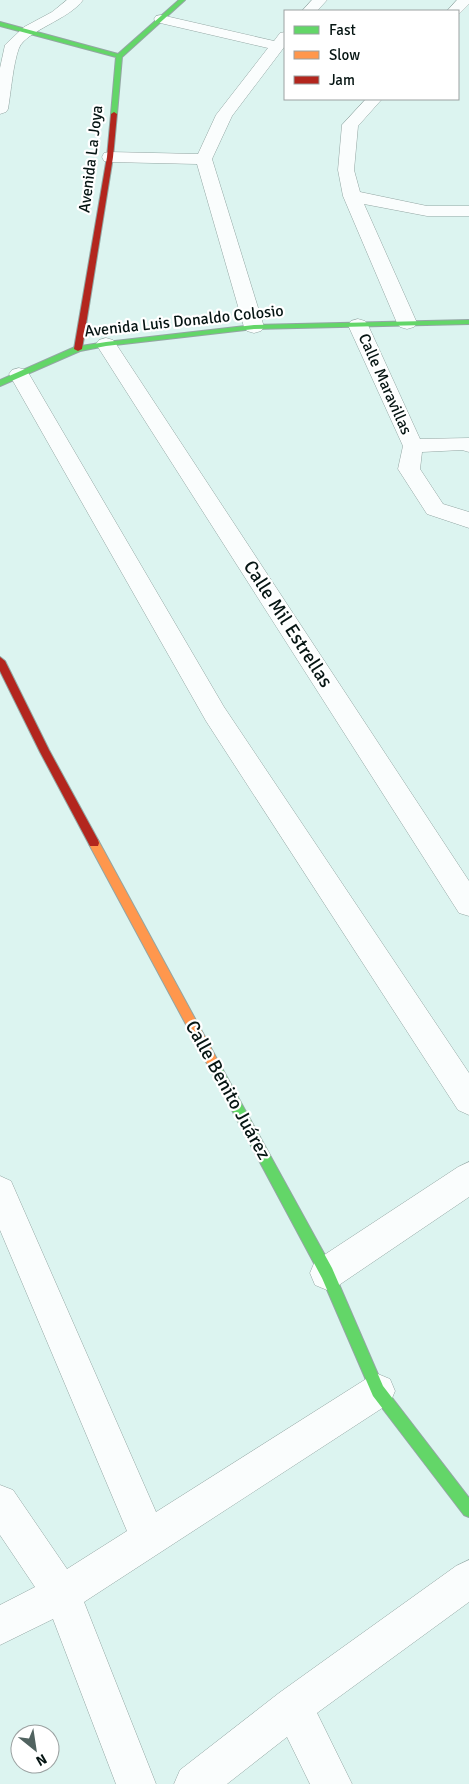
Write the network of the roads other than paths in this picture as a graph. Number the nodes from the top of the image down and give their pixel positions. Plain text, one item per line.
1 (76, 0) edge
2 (182, 0) edge
3 (320, 0) edge
4 (465, 0) edge
5 (310, 10) edge
6 (455, 10) edge
7 (161, 19) junction
8 (0, 24) edge
9 (29, 30) junction
10 (281, 41) edge
11 (119, 56) junction
12 (373, 100) edge
13 (0, 109) edge
14 (110, 157) junction
15 (204, 159) junction
16 (352, 196) junction
17 (469, 211) edge
18 (469, 322) edge
19 (407, 323) junction
20 (358, 325) junction
21 (254, 327) junction
22 (106, 344) junction
23 (78, 349) junction
24 (10, 378) edge
25 (469, 445) edge
26 (413, 446) junction
27 (469, 520) edge
28 (0, 661) edge
29 (469, 904) edge
30 (469, 1100) edge
31 (469, 1178) edge
32 (2, 1204) edge
33 (328, 1273) junction
34 (378, 1391) junction
35 (0, 1502) edge
36 (469, 1510) edge
37 (149, 1539) junction
38 (469, 1579) edge
39 (62, 1594) junction
40 (0, 1626) edge
41 (293, 1707) junction
42 (136, 1784) edge
43 (194, 1784) edge
44 (332, 1784) edge

1 - 9 street
2 - 7 main road
3 - 5 street
4 - 6 street
7 - 10 street
7 - 11 main road
8 - 9 main road
9 - 11 main road
9 - 13 street
10 - 15 street
11 - 14 main road, Avenida La Joya
12 - 16 street
14 - 15 street
14 - 23 main road, Avenida La Joya
15 - 21 street
16 - 17 street
16 - 19 street
18 - 19 main road, Avenida Luis Donaldo Colosio
19 - 20 main road, Avenida Luis Donaldo Colosio
20 - 21 main road, Avenida Luis Donaldo Colosio
20 - 26 street, Calle Maravillas
21 - 22 main road, Avenida Luis Donaldo Colosio
22 - 23 main road, Avenida Luis Donaldo Colosio
22 - 29 street, Calle Mil Estrellas
23 - 24 main road, Avenida Luis Donaldo Colosio
24 - 30 street
25 - 26 street, Calle Maravillas
26 - 27 street
28 - 33 main road, Calle Benito Juárez
31 - 33 street
32 - 37 street
33 - 34 main road, Calle Benito Juárez
34 - 36 main road, Calle Benito Juárez
34 - 37 street
35 - 39 street
37 - 39 street
38 - 41 street
39 - 40 street
39 - 42 street
41 - 43 street
41 - 44 street

